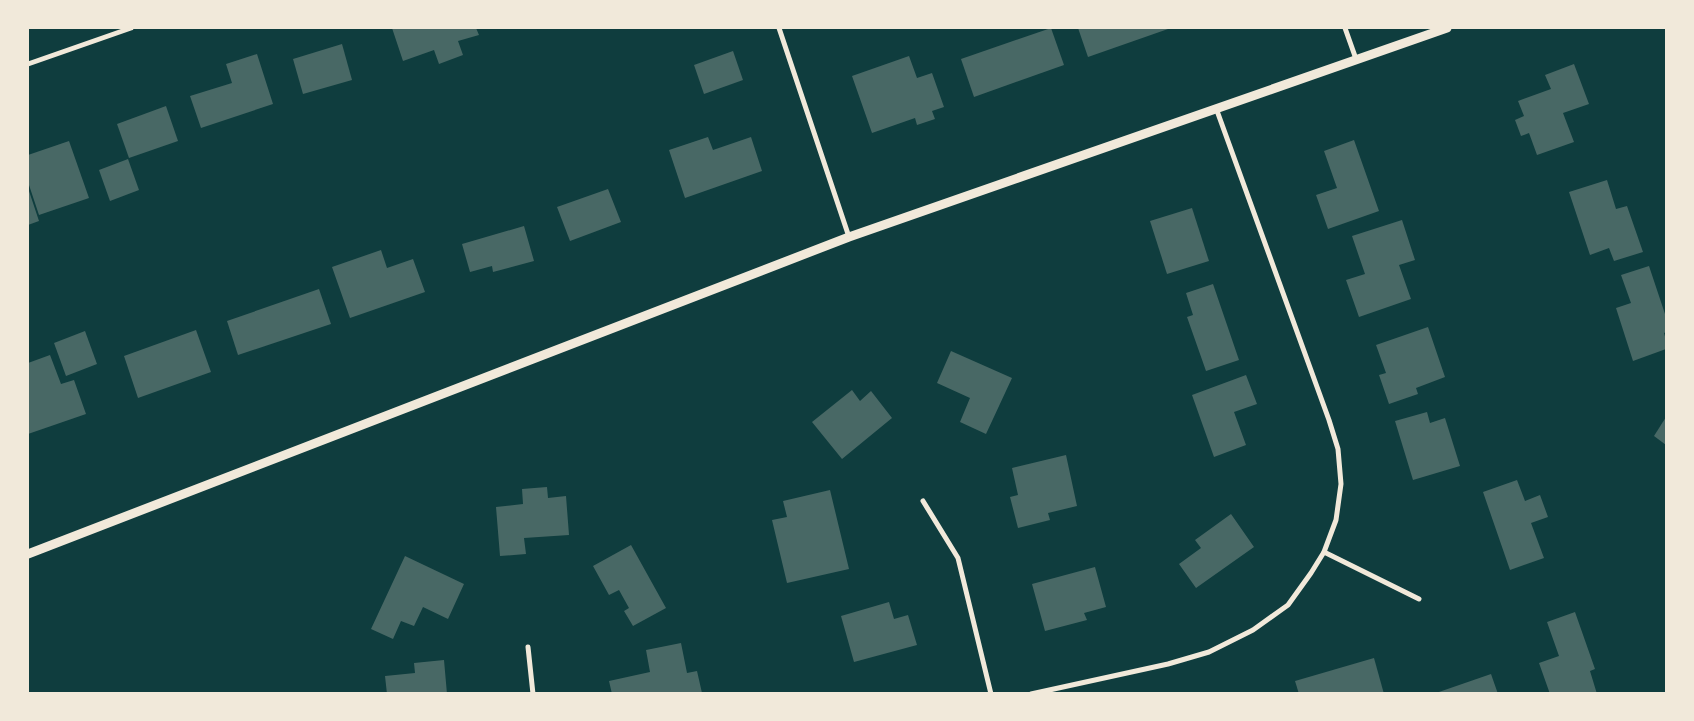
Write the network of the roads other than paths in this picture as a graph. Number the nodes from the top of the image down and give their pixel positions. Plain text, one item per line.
1 (131, 28) edge
2 (779, 28) edge
3 (1345, 28) edge
4 (1447, 28) edge
5 (1356, 59) junction
6 (28, 64) edge
7 (1216, 108) junction
8 (849, 237) junction
9 (923, 501) dead end
10 (1324, 552) junction
11 (28, 554) edge
12 (1419, 598) dead end
13 (528, 646) dead end
14 (533, 694) edge
15 (991, 694) edge
16 (1032, 694) edge

1 - 6 street
2 - 8 street
3 - 5 street
4 - 5 street
5 - 7 street
7 - 8 street
7 - 10 street
8 - 11 street
9 - 15 street
10 - 12 street
10 - 16 street
13 - 14 street

